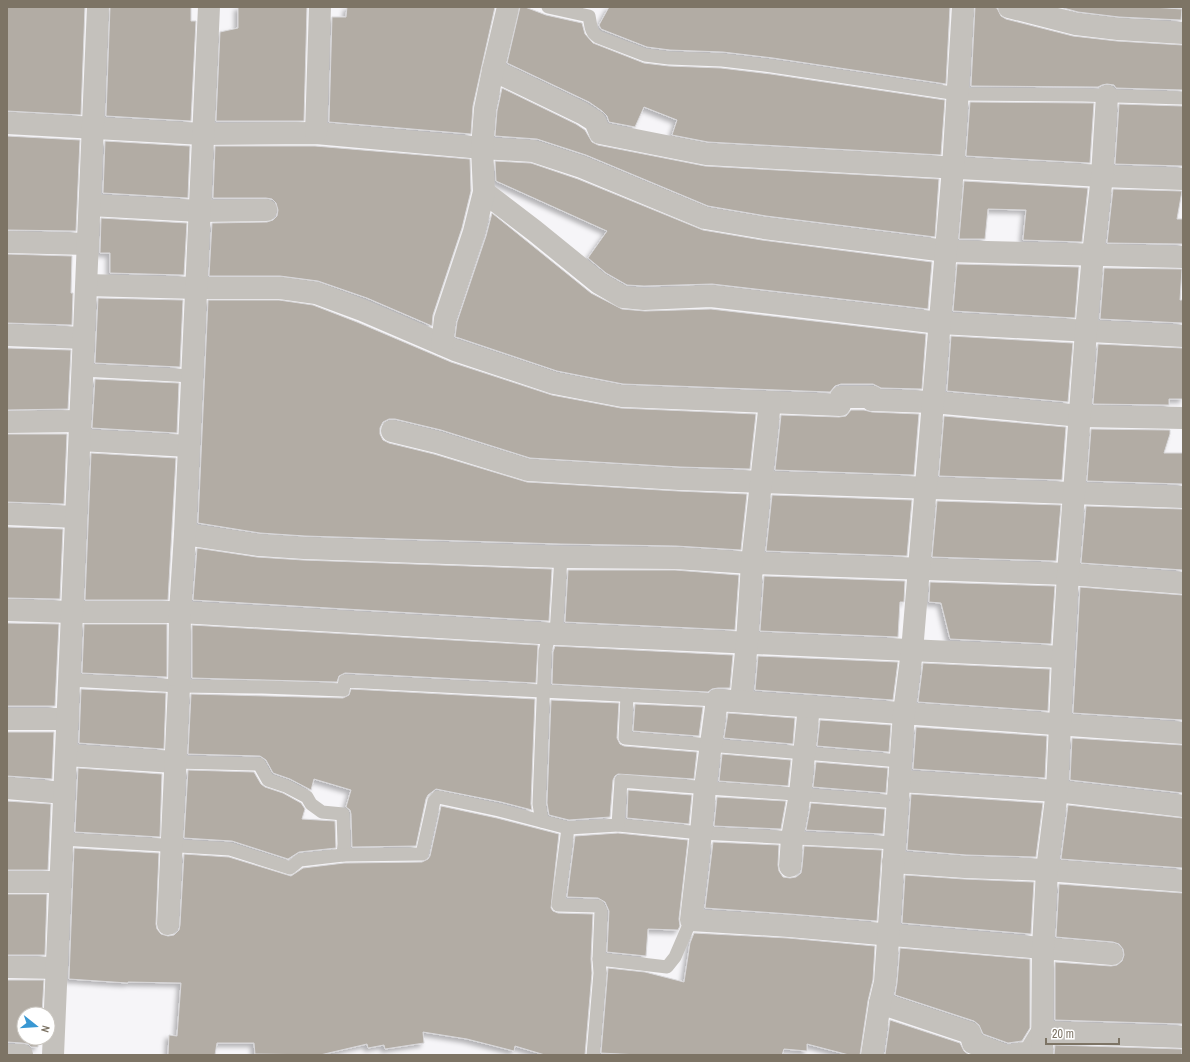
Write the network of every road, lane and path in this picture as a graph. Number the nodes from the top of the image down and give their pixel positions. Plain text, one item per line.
1 (98, 7) edge
2 (209, 7) edge
3 (320, 7) edge
4 (508, 7) edge
5 (548, 7) edge
6 (963, 7) edge
7 (1009, 7) edge
8 (1077, 16) edge
9 (1183, 34) edge
10 (493, 70) junction
11 (958, 94) junction
12 (1107, 96) junction
13 (1183, 98) edge
14 (7, 123) edge
15 (93, 127) junction
16 (316, 133) junction
17 (203, 134) junction
18 (482, 148) junction
19 (953, 168) junction
20 (1102, 176) junction
21 (1183, 179) edge
22 (484, 192) junction
23 (90, 205) junction
24 (266, 210) dead end
25 (200, 211) junction
26 (7, 242) edge
27 (88, 244) junction
28 (946, 251) junction
29 (1093, 255) junction
30 (1183, 257) edge
31 (86, 285) junction
32 (197, 288) junction
33 (940, 323) junction
34 (1086, 331) junction
35 (7, 335) edge
36 (1183, 336) edge
37 (84, 338) junction
38 (442, 344) junction
39 (82, 370) junction
40 (192, 376) junction
41 (770, 402) junction
42 (933, 402) junction
43 (1081, 416) junction
44 (1183, 418) edge
45 (7, 422) edge
46 (80, 430) junction
47 (392, 431) dead end
48 (189, 446) junction
49 (762, 481) junction
50 (926, 488) junction
51 (1074, 492) junction
52 (1183, 497) edge
53 (7, 514) edge
54 (76, 517) junction
55 (185, 534) junction
56 (561, 557) junction
57 (752, 562) junction
58 (918, 568) junction
59 (1068, 574) junction
60 (1183, 583) edge
61 (7, 610) edge
62 (71, 612) junction
63 (180, 612) junction
64 (553, 633) junction
65 (747, 642) junction
66 (912, 650) junction
67 (1063, 656) junction
68 (69, 680) junction
69 (179, 686) junction
70 (544, 691) junction
71 (627, 695) junction
72 (717, 700) junction
73 (741, 701) junction
74 (809, 706) junction
75 (904, 713) junction
76 (7, 719) edge
77 (68, 719) junction
78 (1060, 724) junction
79 (1183, 733) edge
80 (712, 746) junction
81 (803, 753) junction
82 (66, 755) junction
83 (175, 762) junction
84 (900, 771) junction
85 (7, 788) edge
86 (705, 788) junction
87 (1057, 791) junction
88 (64, 792) junction
89 (800, 794) junction
90 (897, 802) junction
91 (1183, 806) edge
92 (542, 821) junction
93 (618, 825) junction
94 (568, 828) junction
95 (701, 833) junction
96 (792, 838) junction
97 (62, 839) junction
98 (172, 846) junction
99 (894, 852) junction
100 (343, 855) junction
101 (790, 866) dead end
102 (1047, 870) junction
103 (1183, 881) edge
104 (7, 882) edge
105 (60, 882) junction
106 (691, 920) junction
107 (168, 924) dead end
108 (888, 934) junction
109 (1043, 948) junction
110 (1112, 954) dead end
111 (599, 959) junction
112 (7, 967) edge
113 (57, 968) junction
114 (880, 1002) junction
115 (1042, 1032) junction
116 (1183, 1037) edge
117 (7, 1055) edge
118 (22, 1055) edge
119 (53, 1055) edge
120 (593, 1055) edge
121 (872, 1055) edge
122 (1004, 1055) edge
123 (1012, 1055) edge
124 (1042, 1055) edge

1 - 15 street
2 - 17 street
3 - 16 street
4 - 10 street
5 - 11 lane
6 - 11 street
7 - 8 street
8 - 9 street
10 - 18 street
10 - 19 street
11 - 12 lane
11 - 19 street
12 - 13 lane
12 - 20 street
14 - 15 street
15 - 17 street
15 - 23 street
16 - 17 street
16 - 18 street
17 - 25 street
18 - 22 street
18 - 28 street
19 - 20 street
19 - 28 street
20 - 21 street
20 - 29 street
22 - 33 street
22 - 38 street
23 - 25 street
23 - 27 street
24 - 25 street
25 - 32 street
26 - 27 street
27 - 31 street
28 - 29 street
28 - 33 street
29 - 30 street
29 - 34 street
31 - 32 street
31 - 37 street
32 - 38 street
32 - 40 street
33 - 34 street
33 - 42 street
34 - 36 street
34 - 43 street
35 - 37 street
37 - 39 street
38 - 41 street
39 - 40 lane
39 - 46 street
40 - 48 street
41 - 42 street
41 - 49 street
42 - 43 street
42 - 50 street
43 - 44 street
43 - 51 street
45 - 46 street
46 - 48 street
46 - 54 street
47 - 49 street
48 - 55 street
49 - 50 street
49 - 57 street
50 - 51 street
50 - 58 street
51 - 52 street
51 - 59 street
53 - 54 street
54 - 62 street
55 - 56 street
55 - 63 street
56 - 57 street
56 - 64 lane
57 - 58 street
57 - 65 street
58 - 59 street
58 - 66 street
59 - 60 street
59 - 67 street
61 - 62 street
62 - 63 street
62 - 68 street
63 - 64 street
63 - 69 street
64 - 65 street
64 - 70 lane
65 - 66 street
65 - 73 street
66 - 67 street
66 - 75 street
67 - 78 street
68 - 69 lane
68 - 77 street
69 - 70 lane
69 - 83 street
70 - 71 lane
70 - 92 lane
71 - 72 lane
71 - 80 lane
72 - 73 street
72 - 80 street
73 - 74 street
74 - 75 street
74 - 81 street
75 - 78 street
75 - 84 street
76 - 77 street
77 - 82 street
78 - 79 street
78 - 87 street
80 - 81 lane
80 - 86 street
81 - 84 lane
81 - 89 street
82 - 83 street
82 - 88 street
83 - 98 street
83 - 100 lane
84 - 87 street
84 - 90 street
85 - 88 street
86 - 89 lane
86 - 93 lane
86 - 95 street
87 - 91 street
87 - 102 street
88 - 97 street
89 - 90 lane
89 - 96 street
90 - 99 street
92 - 94 lane
92 - 100 lane
93 - 94 lane
93 - 95 lane
94 - 111 lane
95 - 96 lane
95 - 106 street
96 - 99 lane
96 - 101 street
97 - 98 lane
97 - 105 street
98 - 100 lane
98 - 107 street
99 - 102 street
99 - 108 street
102 - 103 street
102 - 109 street
104 - 105 street
105 - 113 street
106 - 108 street
106 - 111 lane
108 - 109 street
108 - 114 street
109 - 110 street
109 - 115 street
111 - 120 lane
112 - 113 street
113 - 119 street
114 - 121 street
114 - 122 street
115 - 116 street
115 - 123 street
115 - 124 street
117 - 118 street

